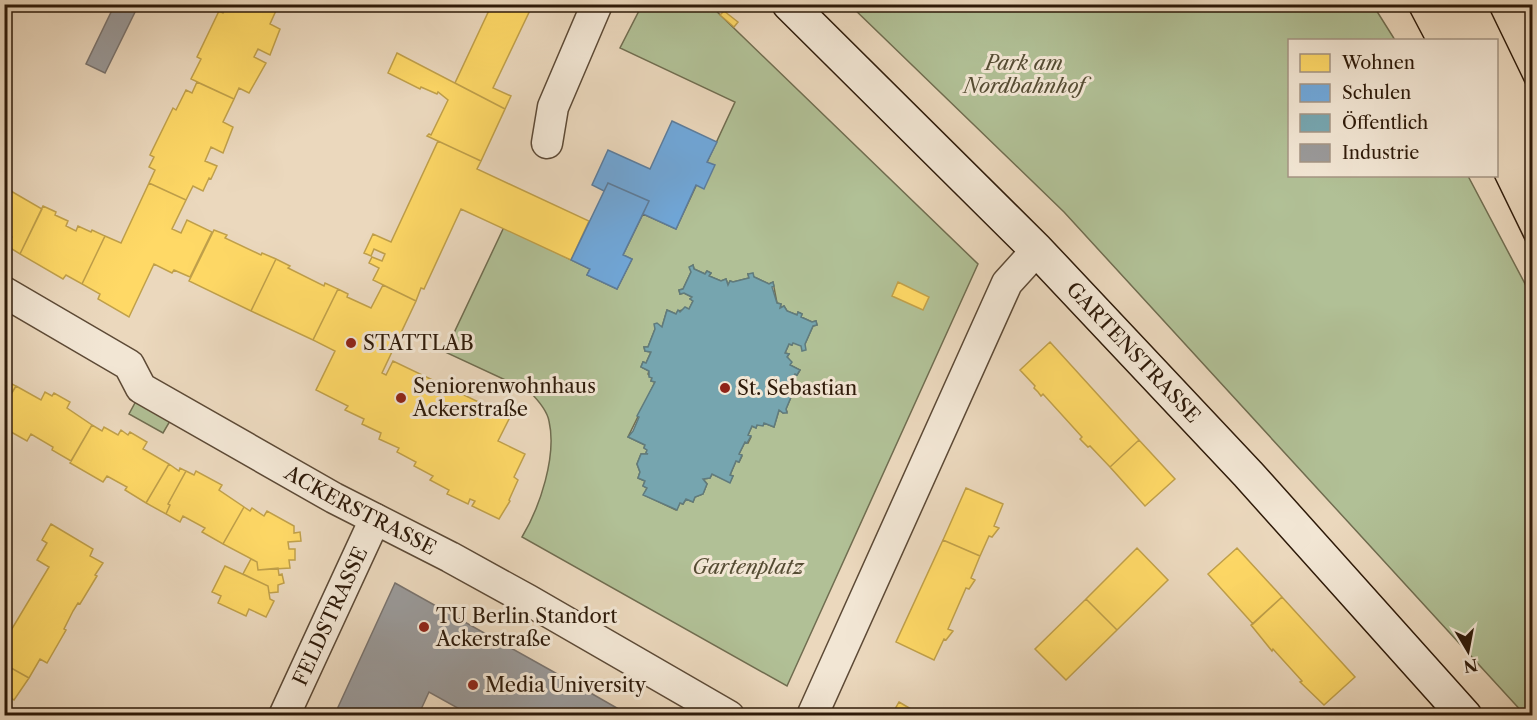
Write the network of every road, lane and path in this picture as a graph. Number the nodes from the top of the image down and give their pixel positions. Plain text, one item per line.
1 (597, 4) edge
2 (789, 4) edge
3 (547, 143) dead end
4 (1038, 250) junction
5 (4, 292) edge
6 (375, 519) junction
7 (284, 716) edge
8 (729, 716) edge
9 (812, 716) edge
10 (1465, 716) edge

1 - 3 street
2 - 4 street, GARTENSTRASSE
4 - 9 street
4 - 10 street, GARTENSTRASSE
5 - 6 street, ACKERSTRASSE
6 - 7 street, FELDSTRASSE
6 - 8 street, ACKERSTRASSE

